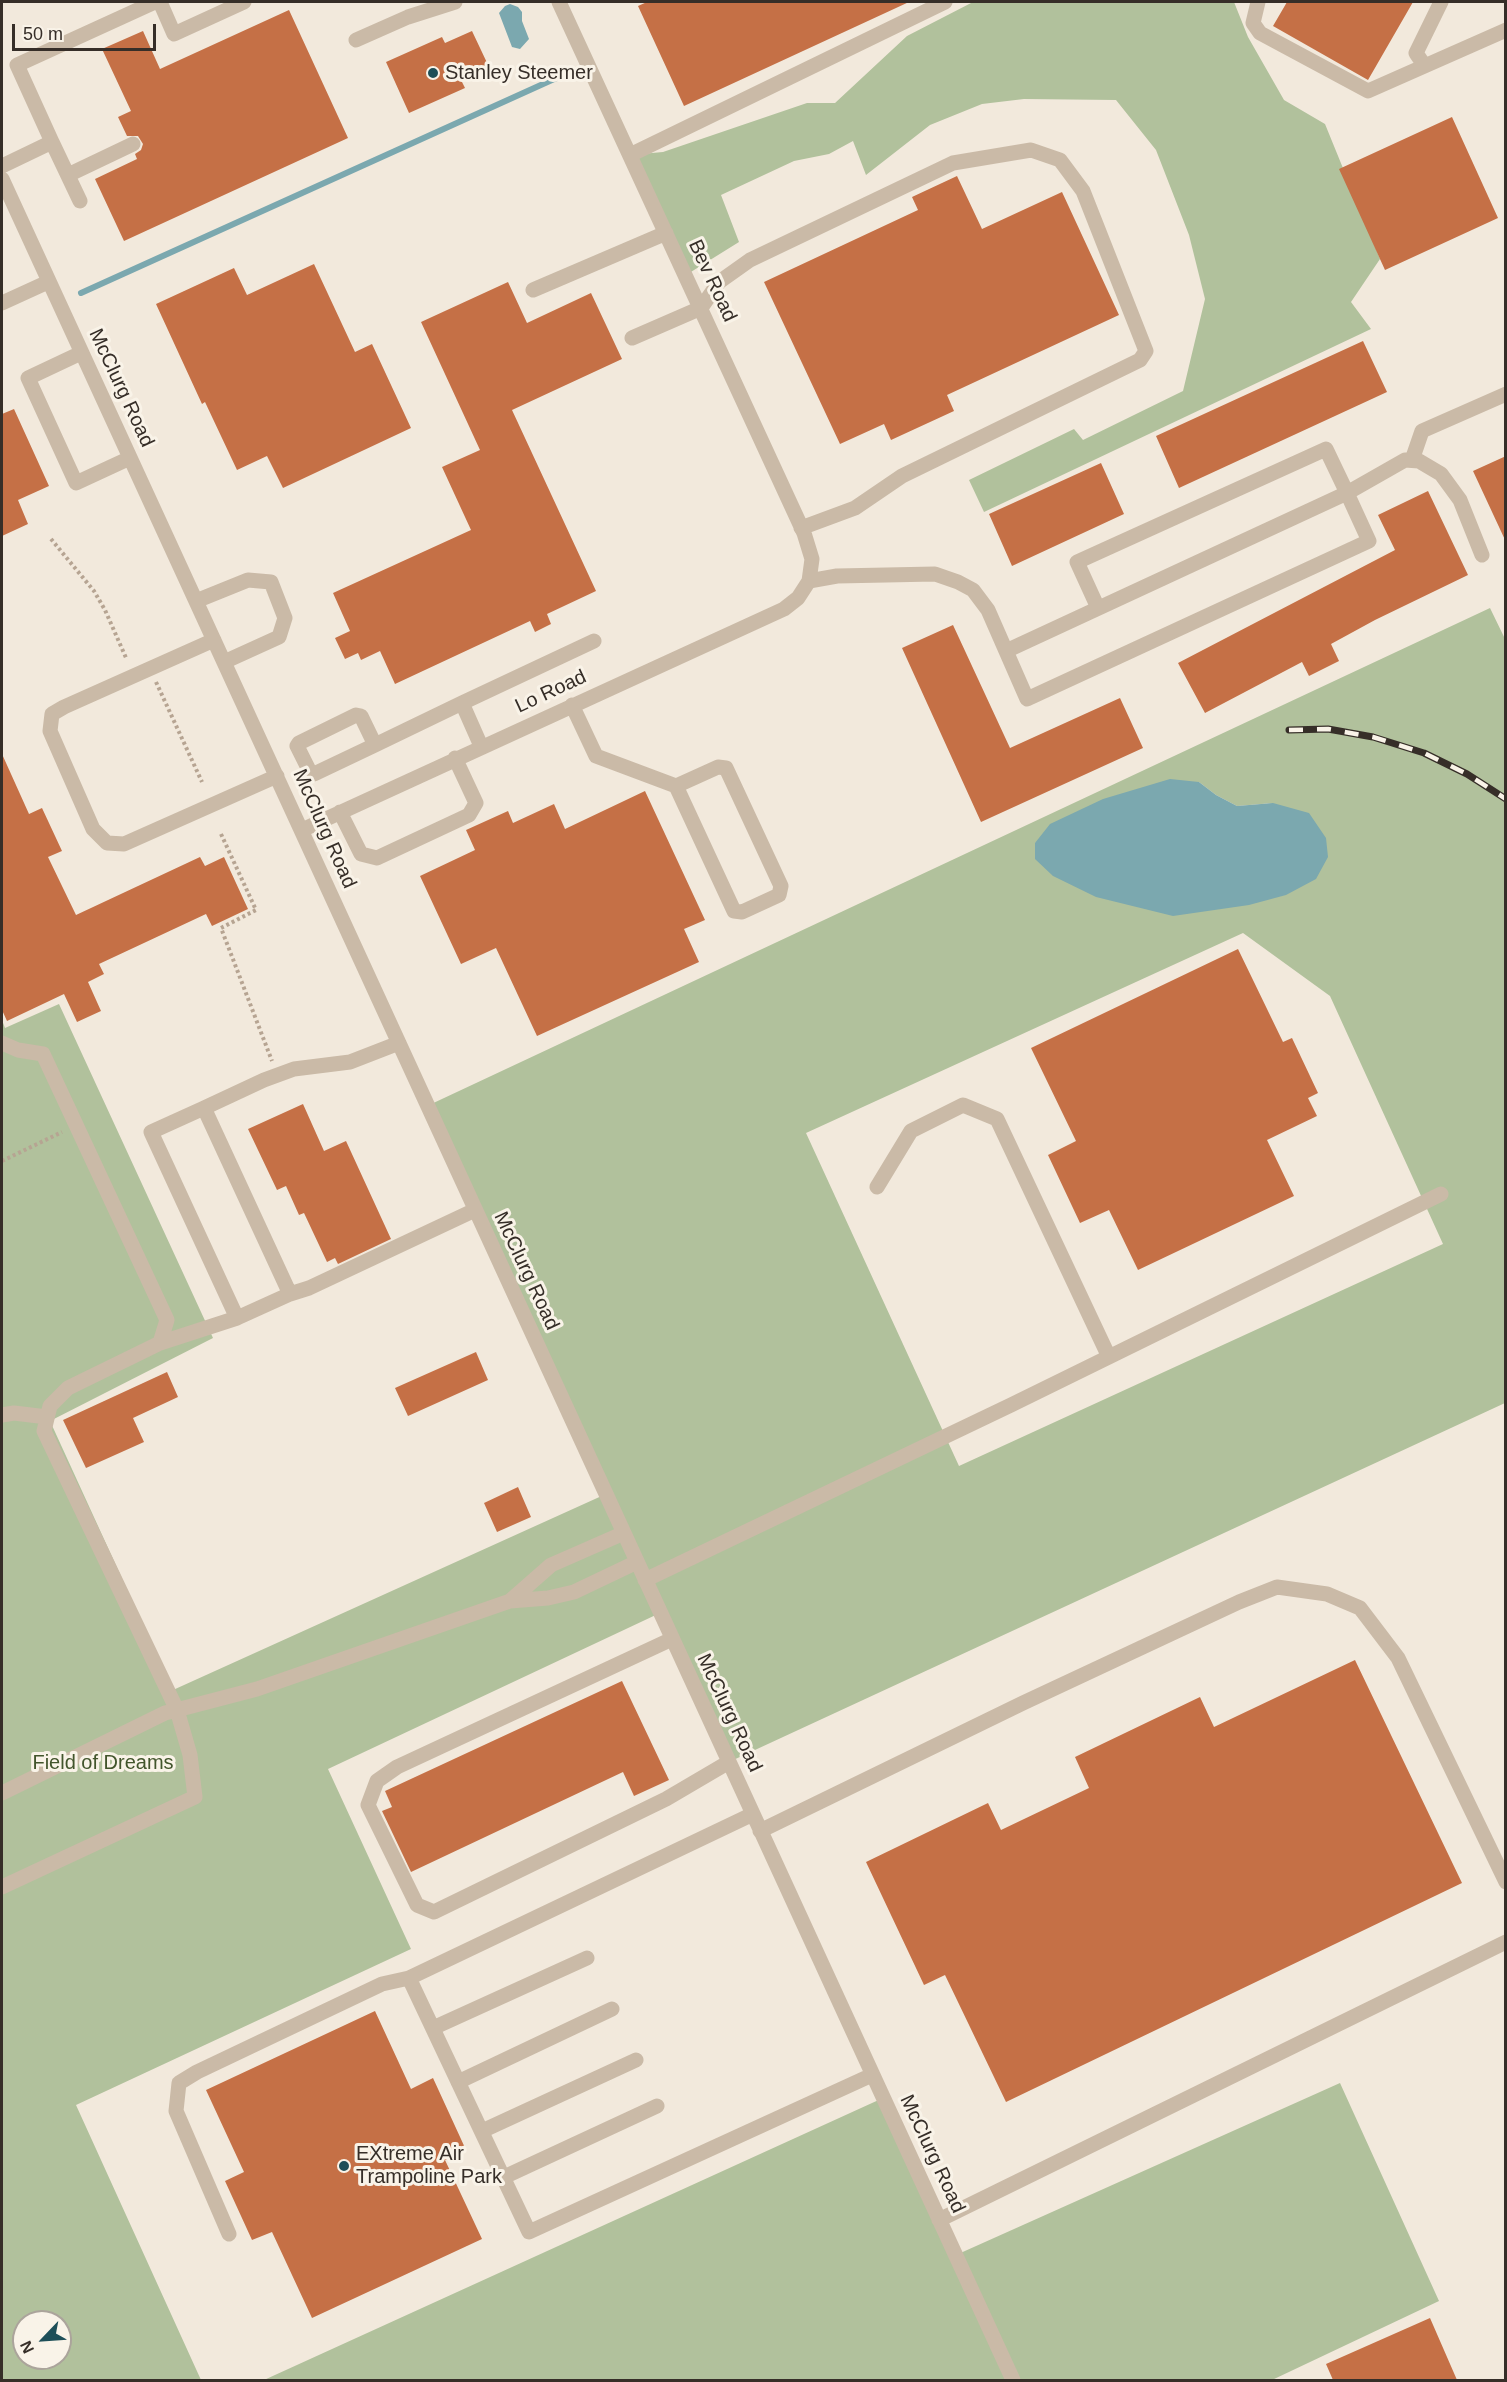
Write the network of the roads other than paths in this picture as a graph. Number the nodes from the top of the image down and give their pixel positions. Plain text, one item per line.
1 (157, 2) edge
2 (244, 2) edge
3 (455, 2) edge
4 (559, 2) edge
5 (945, 2) edge
6 (1258, 2) edge
7 (1441, 2) edge
8 (1506, 30) edge
9 (356, 40) dead end
10 (1424, 65) junction
11 (52, 142) junction
12 (133, 144) dead end
13 (630, 155) junction
14 (2, 166) edge
15 (68, 175) junction
16 (2, 179) edge
17 (80, 201) dead end
18 (8, 208) edge
19 (666, 233) junction
20 (48, 282) junction
21 (533, 290) dead end
22 (2, 303) edge
23 (701, 308) junction
24 (632, 339) dead end
25 (81, 353) junction
26 (1506, 394) edge
27 (130, 458) junction
28 (1412, 460) junction
29 (1347, 493) junction
30 (801, 528) junction
31 (1482, 555) dead end
32 (808, 582) junction
33 (196, 601) junction
34 (1098, 608) junction
35 (214, 640) junction
36 (594, 640) dead end
37 (1006, 651) junction
38 (224, 662) junction
39 (462, 703) junction
40 (572, 705) junction
41 (375, 745) junction
42 (481, 746) junction
43 (455, 758) junction
44 (277, 777) junction
45 (676, 786) junction
46 (340, 812) junction
47 (302, 830) junction
48 (2, 1043) edge
49 (399, 1043) junction
50 (204, 1108) junction
51 (877, 1187) dead end
52 (1441, 1194) dead end
53 (475, 1210) junction
54 (290, 1294) junction
55 (237, 1318) junction
56 (160, 1343) junction
57 (1109, 1357) junction
58 (2, 1414) edge
59 (47, 1417) junction
60 (624, 1533) junction
61 (637, 1562) junction
62 (645, 1580) junction
63 (510, 1601) junction
64 (672, 1639) junction
65 (177, 1710) junction
66 (729, 1762) junction
67 (2, 1793) edge
68 (753, 1814) junction
69 (760, 1831) junction
70 (1506, 1882) edge
71 (2, 1887) edge
72 (1506, 1942) edge
73 (587, 1958) dead end
74 (409, 1978) junction
75 (612, 2009) dead end
76 (433, 2028) junction
77 (636, 2060) dead end
78 (873, 2075) junction
79 (458, 2082) junction
80 (657, 2106) dead end
81 (482, 2131) junction
82 (504, 2177) junction
83 (939, 2220) junction
84 (229, 2234) dead end
85 (1013, 2380) edge

1 - 2 street
1 - 11 street
3 - 9 street
4 - 13 street, Bev Road
5 - 13 street
6 - 10 street
7 - 10 street
8 - 10 street
11 - 14 street
11 - 15 street
12 - 15 street
13 - 19 street, Bev Road
15 - 17 street
16 - 18 street, McClurg Road
18 - 20 street, McClurg Road
19 - 21 street
19 - 23 street, Bev Road
20 - 22 street
20 - 25 street, McClurg Road
23 - 24 street
23 - 30 street, Bev Road
23 - 30 street
25 - 27 street, McClurg Road
25 - 27 street
26 - 28 street
27 - 33 street, McClurg Road
28 - 29 street
28 - 31 street
29 - 34 street
29 - 34 street
29 - 37 street
30 - 32 street, Bev Road
32 - 37 street
32 - 40 street, Lo Road
33 - 35 street, McClurg Road
33 - 38 street
34 - 37 street
35 - 38 street, McClurg Road
35 - 44 street
36 - 39 street
38 - 44 street, McClurg Road
39 - 41 street
39 - 42 street
40 - 42 street, Lo Road
40 - 45 street
41 - 41 street
42 - 43 street, Lo Road
43 - 46 street, Lo Road
43 - 46 street
44 - 47 street, McClurg Road
45 - 45 street
46 - 47 street, Lo Road
47 - 49 street, McClurg Road
48 - 56 street
49 - 50 street
49 - 53 street, McClurg Road
50 - 54 street
50 - 55 street
51 - 57 street
52 - 57 street
53 - 54 street
53 - 60 street, McClurg Road
54 - 55 street
55 - 56 street
56 - 59 street
57 - 62 street
58 - 59 street
59 - 65 street
60 - 61 street, McClurg Road
60 - 63 street
61 - 62 street, McClurg Road
61 - 63 street
62 - 64 street, McClurg Road
63 - 65 street
64 - 66 street, McClurg Road
64 - 66 street
65 - 67 street
65 - 71 street
66 - 68 street, McClurg Road
68 - 69 street, McClurg Road
68 - 74 street
69 - 70 street
69 - 78 street, McClurg Road
72 - 83 street
73 - 76 street
74 - 76 street
74 - 84 street
75 - 79 street
76 - 79 street
77 - 81 street
78 - 82 street
78 - 83 street, McClurg Road
79 - 81 street
80 - 82 street
81 - 82 street
83 - 85 street, McClurg Road

